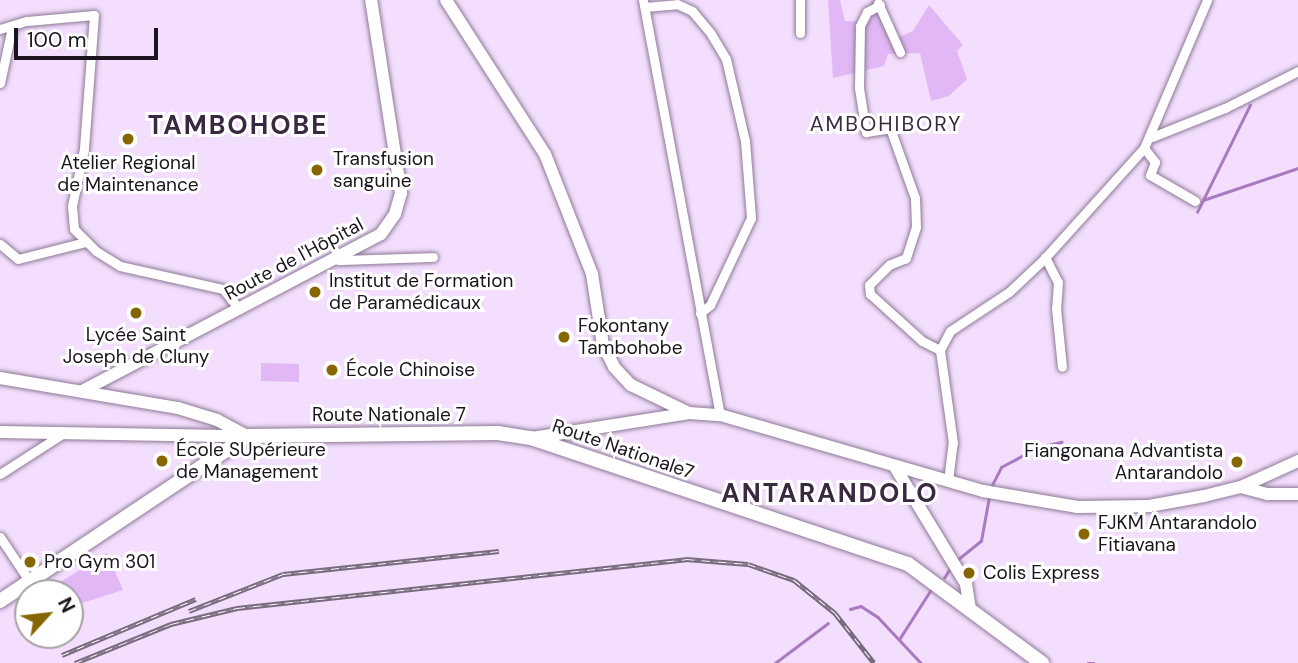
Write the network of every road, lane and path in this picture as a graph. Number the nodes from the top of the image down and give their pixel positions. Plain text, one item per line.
1 (371, 0) edge
2 (446, 0) edge
3 (800, 0) edge
4 (1207, 0) edge
5 (878, 3) edge
6 (644, 4) edge
7 (12, 27) junction
8 (0, 29) edge
9 (800, 33) dead end
10 (900, 52) dead end
11 (1298, 71) edge
12 (0, 83) edge
13 (1152, 137) junction
14 (1144, 148) junction
15 (1195, 201) dead end
16 (85, 242) junction
17 (0, 244) edge
18 (433, 257) dead end
19 (338, 260) junction
20 (1043, 260) junction
21 (239, 309) junction
22 (700, 313) junction
23 (940, 350) junction
24 (1062, 367) dead end
25 (0, 378) edge
26 (84, 390) junction
27 (689, 413) junction
28 (720, 415) junction
29 (0, 432) edge
30 (64, 433) junction
31 (247, 436) junction
32 (531, 438) junction
33 (1298, 461) edge
34 (895, 467) junction
35 (0, 474) edge
36 (948, 481) junction
37 (1241, 487) junction
38 (1298, 494) edge
39 (0, 537) edge
40 (28, 579) edge
41 (34, 579) edge
42 (970, 609) junction
43 (1042, 663) edge

1 - 19 street, Route de l'Hôpital
2 - 27 street
3 - 9 street
4 - 13 street
5 - 10 street
5 - 23 street
6 - 22 street
6 - 22 street
7 - 8 street
7 - 12 street
7 - 16 street
11 - 13 street
13 - 14 street
14 - 15 street
14 - 20 street
16 - 17 street
16 - 21 street
18 - 19 street
19 - 21 street, Route de l'Hôpital
20 - 23 street
20 - 24 street
21 - 26 street, Route de l'Hôpital
22 - 28 street
23 - 36 street
25 - 26 street
26 - 31 street
27 - 28 street
27 - 32 street
28 - 34 street
29 - 30 street
30 - 31 street
30 - 35 street
31 - 32 main road, Route Nationale 7
31 - 41 main road
32 - 42 main road, Route Nationale7
33 - 37 street
34 - 36 street
34 - 42 street
36 - 37 street
37 - 38 street
39 - 40 street
42 - 43 main road

